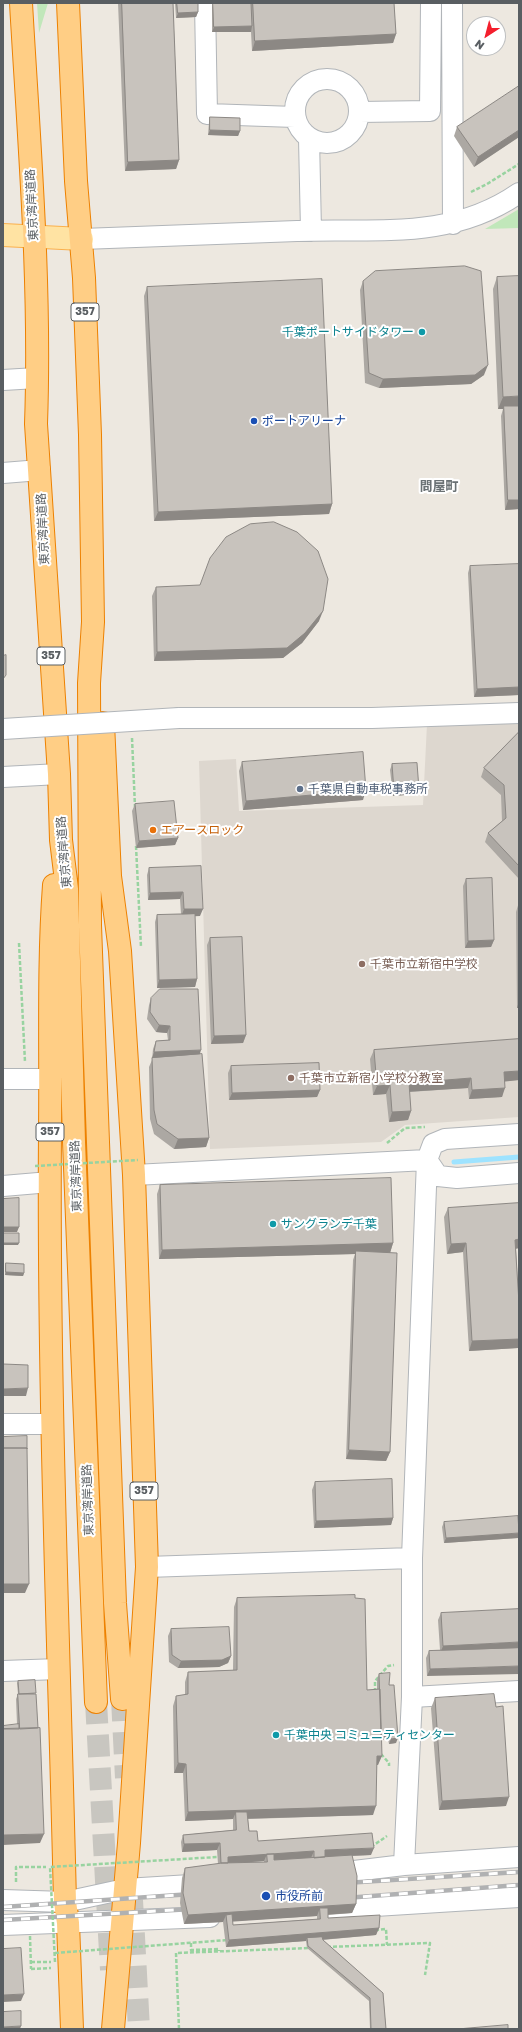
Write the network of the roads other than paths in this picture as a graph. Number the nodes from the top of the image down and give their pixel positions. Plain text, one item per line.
1 (21, 3) edge
2 (68, 3) edge
3 (204, 3) edge
4 (431, 3) edge
5 (452, 3) edge
6 (359, 112) junction
7 (294, 117) junction
8 (309, 138) junction
9 (519, 193) edge
10 (453, 224) junction
11 (311, 231) junction
12 (3, 235) edge
13 (34, 236) junction
14 (82, 239) junction
15 (37, 378) junction
16 (3, 380) edge
17 (40, 470) junction
18 (3, 473) edge
19 (93, 622) junction
20 (519, 713) edge
21 (3, 729) edge
22 (59, 774) junction
23 (3, 777) edge
24 (61, 840) junction
25 (51, 1079) junction
26 (3, 1080) edge
27 (519, 1134) edge
28 (426, 1160) junction
29 (136, 1167) junction
30 (519, 1173) edge
31 (50, 1182) junction
32 (3, 1186) edge
33 (3, 1424) edge
34 (52, 1424) junction
35 (412, 1558) junction
36 (147, 1567) junction
37 (59, 1669) junction
38 (3, 1671) edge
39 (519, 1691) edge
40 (412, 1697) junction
41 (122, 1699) tunnel mouth
42 (96, 1702) tunnel mouth
43 (519, 1858) edge
44 (404, 1865) junction
45 (312, 1876) edge
46 (225, 1883) edge
47 (124, 1889) junction
48 (519, 1897) edge
49 (3, 1900) edge
50 (309, 1910) edge
51 (67, 1912) junction
52 (230, 1916) edge
53 (123, 1920) junction
54 (3, 1925) edge
55 (72, 2029) edge
56 (113, 2029) edge

1 - 13 highway, 東京湾岸道路 / 357
2 - 14 highway, 東京湾岸道路 / 357
3 - 7 street
4 - 6 street
5 - 10 street
6 - 7 street
6 - 8 street
7 - 8 street
8 - 11 street
9 - 10 street
10 - 11 street
11 - 14 street
12 - 13 main road
13 - 14 main road
13 - 15 highway, 東京湾岸道路 / 357
14 - 19 highway, 東京湾岸道路 / 357
15 - 16 street
15 - 17 highway, 東京湾岸道路 / 357
17 - 18 street
17 - 22 highway, 東京湾岸道路 / 357
19 - 29 highway, 357
19 - 41 highway, 東京湾岸道路 / 357
20 - 21 street, bridge
22 - 23 street
22 - 24 highway, 東京湾岸道路 / 357
24 - 25 highway, 357
24 - 42 highway, 東京湾岸道路 / 357
25 - 26 street
25 - 31 highway, 357
27 - 28 street
28 - 29 street
28 - 30 street
28 - 35 street
29 - 36 highway, 357
31 - 32 street
31 - 34 highway, 357
33 - 34 street
34 - 37 highway, 357
35 - 36 street
35 - 40 street
36 - 47 highway, 357
37 - 38 street
37 - 51 highway, 357
39 - 40 street
40 - 44 street
43 - 44 street
44 - 45 street
46 - 47 street
47 - 51 street
47 - 53 highway, 357
48 - 50 street
49 - 51 street
51 - 53 street
51 - 54 street
51 - 55 highway, 357
52 - 53 street
53 - 56 highway, 357

